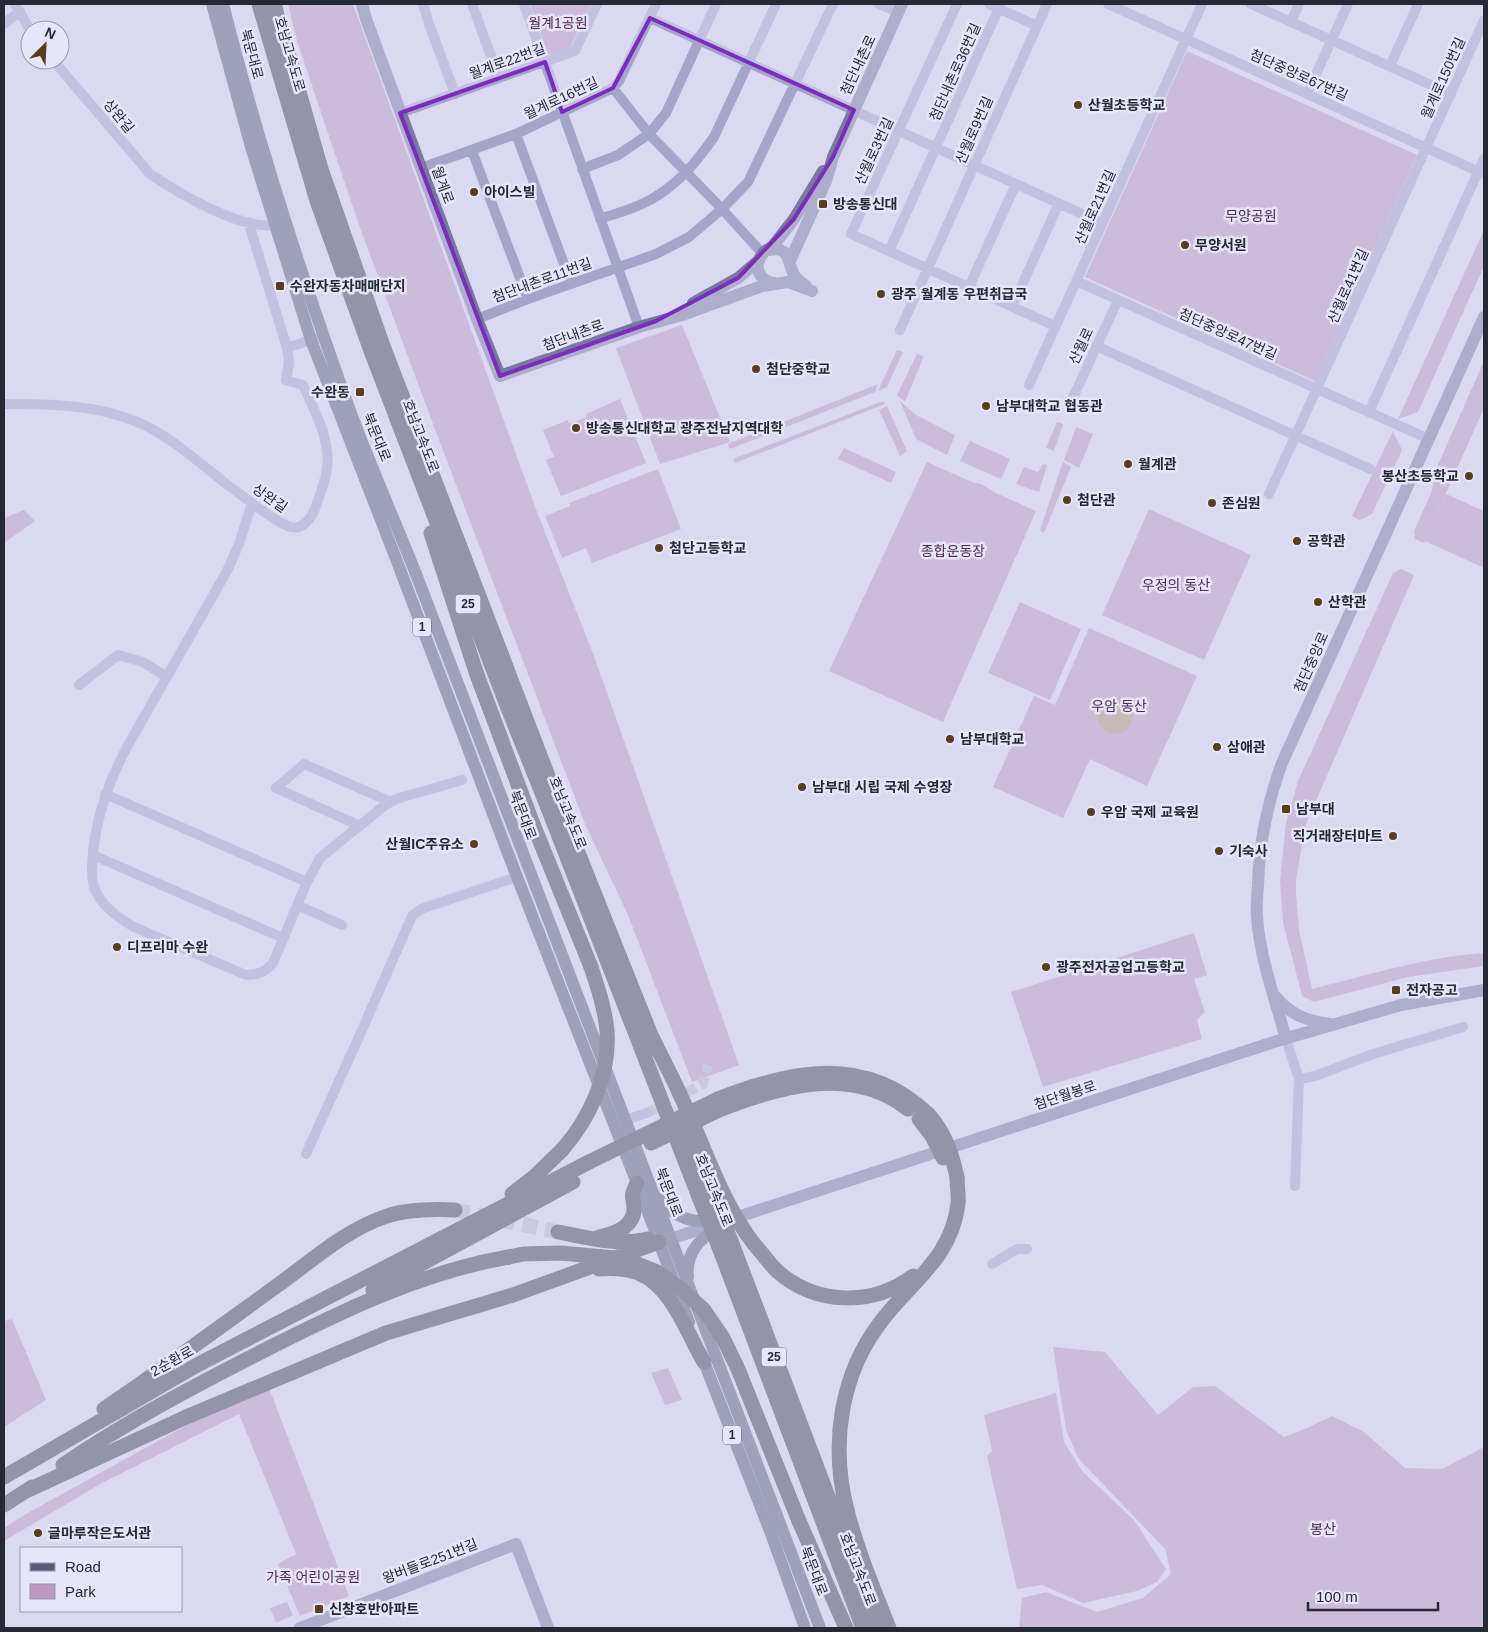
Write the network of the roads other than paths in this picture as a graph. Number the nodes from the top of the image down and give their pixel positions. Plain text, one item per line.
1 (212, 4) edge
2 (223, 4) edge
3 (259, 4) edge
4 (274, 4) edge
5 (362, 4) edge
6 (423, 4) edge
7 (472, 4) edge
8 (524, 4) edge
9 (597, 4) edge
10 (656, 4) edge
11 (716, 4) edge
12 (776, 4) edge
13 (833, 4) edge
14 (879, 4) edge
15 (957, 4) edge
16 (1047, 4) edge
17 (1108, 4) edge
18 (1202, 4) edge
19 (1251, 4) edge
20 (1299, 4) edge
21 (1348, 4) edge
22 (1418, 4) edge
23 (994, 6) edge
24 (17, 8) edge
25 (900, 8) edge
26 (650, 18) junction
27 (24, 20) edge
28 (1484, 20) edge
29 (1291, 22) junction
30 (4, 24) edge
31 (1037, 26) junction
32 (1482, 32) edge
33 (1186, 39) junction
34 (700, 40) junction
35 (1332, 40) junction
36 (545, 62) junction
37 (748, 62) junction
38 (1390, 66) junction
39 (62, 70) edge
40 (499, 78) junction
41 (796, 84) junction
42 (614, 88) junction
43 (455, 94) junction
44 (1307, 94) junction
45 (1451, 94) junction
46 (854, 110) junction
47 (562, 112) junction
48 (400, 113) junction
49 (899, 130) junction
50 (516, 134) junction
51 (649, 134) junction
52 (936, 148) junction
53 (1426, 148) junction
54 (472, 151) junction
55 (833, 157) junction
56 (1484, 159) edge
57 (974, 165) junction
58 (421, 168) junction
59 (582, 169) junction
60 (686, 173) junction
61 (1481, 173) edge
62 (1016, 184) junction
63 (1059, 203) junction
64 (722, 209) junction
65 (600, 219) junction
66 (1102, 223) junction
67 (249, 224) junction
68 (276, 225) junction
69 (889, 252) junction
70 (763, 255) junction
71 (791, 264) junction
72 (617, 268) junction
73 (927, 268) junction
74 (1076, 281) junction
75 (777, 283) junction
76 (571, 284) junction
77 (969, 287) junction
78 (528, 299) junction
79 (1118, 300) junction
80 (1012, 307) junction
81 (1484, 317) edge
82 (477, 319) junction
83 (656, 321) junction
84 (1056, 326) junction
85 (639, 327) junction
86 (900, 330) dead end
87 (325, 336) junction
88 (311, 340) junction
89 (1096, 346) junction
90 (287, 348) junction
91 (371, 351) junction
92 (500, 376) joint
93 (1029, 385) dead end
94 (1317, 389) junction
95 (4, 404) edge
96 (1070, 404) dead end
97 (1369, 412) junction
98 (1296, 435) junction
99 (1429, 439) junction
100 (1370, 469) dead end
101 (1269, 494) dead end
102 (252, 503) junction
103 (167, 677) junction
104 (79, 685) dead end
105 (462, 780) dead end
106 (105, 794) junction
107 (391, 802) junction
108 (360, 826) junction
109 (93, 855) junction
110 (516, 877) junction
111 (307, 882) junction
112 (297, 905) junction
113 (342, 925) dead end
114 (283, 938) junction
115 (1484, 990) edge
116 (1274, 994) junction
117 (1335, 1024) junction
118 (1464, 1027) dead end
119 (653, 1039) junction
120 (1286, 1039) junction
121 (1298, 1079) junction
122 (647, 1113) tunnel mouth
123 (625, 1120) junction
124 (306, 1154) dead end
125 (592, 1167) junction
126 (952, 1178) junction
127 (644, 1184) junction
128 (1295, 1186) dead end
129 (705, 1195) junction
130 (455, 1210) tunnel mouth
131 (729, 1220) junction
132 (558, 1232) tunnel mouth
133 (594, 1238) junction
134 (665, 1240) junction
135 (725, 1244) junction
136 (1027, 1249) dead end
137 (992, 1264) dead end
138 (575, 1274) junction
139 (361, 1281) junction
140 (692, 1291) junction
141 (316, 1324) junction
142 (704, 1362) junction
143 (6, 1476) edge
144 (24, 1492) junction
145 (4, 1505) edge
146 (300, 1628) edge
147 (548, 1628) edge
148 (805, 1628) edge
149 (820, 1628) edge
150 (846, 1628) edge
151 (864, 1628) edge
152 (878, 1628) edge
153 (889, 1628) edge

1 - 68 main road, 북문대로 / 1
2 - 87 main road, 북문대로 / 1
3 - 91 highway, 호남고속도로 / 25
4 - 119 highway, 호남고속도로 / 25
5 - 48 street, 월계로
6 - 43 street
7 - 40 street
8 - 36 street
9 - 36 street, 월계로22번길
10 - 26 street, 월계로16번길
11 - 34 street
12 - 37 street
13 - 41 street, 첨단내촌로11번길
14 - 25 street, 첨단내촌로
15 - 49 street, 산월로3번길
16 - 31 street, 산월로9번길
17 - 33 street, 첨단중앙로67번길
18 - 33 street, 산월로21번길
19 - 29 street
20 - 29 street
21 - 35 street
22 - 38 street
23 - 31 street
23 - 52 street, 첨단내촌로36번길
24 - 27 street
24 - 30 street
25 - 46 street, 첨단내촌로
26 - 34 street
26 - 42 street, 월계로16번길
28 - 32 street, 월계로150번길
29 - 35 street
31 - 57 street, 산월로9번길
32 - 45 street, 월계로150번길
33 - 44 street, 첨단중앙로67번길
33 - 66 street, 산월로21번길
34 - 37 street
34 - 51 street
35 - 38 street
35 - 44 street
36 - 40 street, 월계로22번길
36 - 47 street
37 - 41 street
37 - 60 street
38 - 45 street
39 - 67 street, 상완길
40 - 43 street, 월계로22번길
41 - 46 street
41 - 64 street, 첨단내촌로11번길
42 - 47 street, 월계로16번길
42 - 51 street
43 - 48 street, 월계로22번길
44 - 53 street, 첨단중앙로67번길
45 - 53 street, 월계로150번길
46 - 49 street
46 - 55 street, 첨단내촌로
47 - 50 street, 월계로16번길
47 - 59 street
48 - 58 street, 월계로
49 - 52 street
49 - 69 street, 산월로3번길
50 - 54 street, 월계로16번길
50 - 76 street, 월계로16번길
51 - 59 street
51 - 60 street
52 - 57 street
52 - 69 street, 첨단내촌로36번길
53 - 61 street, 첨단중앙로67번길
53 - 94 street, 산월로41번길
54 - 58 street, 월계로16번길
54 - 78 street
55 - 70 street
55 - 71 street
56 - 61 street
57 - 62 street
57 - 73 street, 산월로9번길
58 - 82 street, 월계로
59 - 65 street
60 - 64 street
60 - 65 street
61 - 97 street
62 - 63 street
62 - 77 street
63 - 66 street
63 - 80 street
64 - 70 street
64 - 72 street, 첨단내촌로11번길
65 - 72 street
66 - 74 street, 산월로21번길
67 - 68 street, 상완길
67 - 90 street, 상완길
68 - 88 main road, 북문대로 / 1
69 - 73 street, 산월로3번길
70 - 71 street
70 - 75 street
70 - 83 street
71 - 75 street
71 - 75 street
72 - 76 street, 첨단내촌로11번길
72 - 85 street
73 - 77 street
73 - 86 street, 산월로9번길
74 - 79 street, 첨단중앙로47번길
74 - 84 street, 산월로21번길
75 - 83 street
76 - 78 street, 첨단내촌로11번길
77 - 80 street
78 - 82 street, 첨단내촌로11번길
79 - 89 street, 산월로
79 - 94 street, 첨단중앙로47번길
80 - 84 street
81 - 99 street, 첨단중앙로
82 - 92 street, 월계로
83 - 85 street, 첨단내촌로
84 - 93 street, 산월로21번길
85 - 92 street, 첨단내촌로
87 - 88 street
87 - 123 main road, 북문대로 / 1
88 - 90 street
88 - 110 main road, 북문대로 / 1
89 - 96 street, 산월로
89 - 98 street
90 - 102 street, 상완길
91 - 129 highway, 호남고속도로 / 25
91 - 139 highway, bridge
94 - 97 street, 첨단중앙로47번길
94 - 98 street, 산월로41번길
95 - 102 street, 상완길
97 - 99 street, 첨단중앙로47번길
98 - 100 street
98 - 101 street, 산월로41번길
99 - 116 street, 첨단중앙로
102 - 103 street
103 - 104 street
103 - 106 street
105 - 107 street
106 - 109 street
106 - 111 street
107 - 108 street
107 - 108 street
108 - 111 street
109 - 114 street
109 - 114 street
110 - 124 street
110 - 127 main road, 북문대로 / 1
111 - 112 street
112 - 113 street
112 - 114 street
115 - 117 street, 첨단월봉로
116 - 117 street
116 - 120 street, 첨단중앙로
117 - 120 street, 첨단월봉로
118 - 121 street
119 - 126 highway, bridge
119 - 129 highway, 호남고속도로 / 25
120 - 121 street
120 - 131 street, 첨단월봉로
121 - 128 street
122 - 123 street
123 - 127 main road, 북문대로 / 1
125 - 126 highway, bridge
125 - 139 highway
125 - 141 highway
126 - 153 highway
127 - 131 main road
127 - 133 highway
127 - 134 main road, 북문대로 / 1
129 - 135 highway, 호남고속도로 / 25, bridge
130 - 143 highway
131 - 134 street, 첨단월봉로
131 - 140 main road
132 - 133 highway
133 - 134 highway
134 - 138 highway
134 - 140 main road, 북문대로 / 1
134 - 142 main road, 북문대로 / 1
135 - 151 highway, 호남고속도로 / 25
135 - 152 highway, 호남고속도로 / 25
136 - 137 street
138 - 142 highway
138 - 144 highway
139 - 143 highway, 2순환로
140 - 149 main road, 북문대로 / 1
141 - 144 highway
141 - 150 highway, bridge
142 - 148 main road, 북문대로 / 1
144 - 145 highway
146 - 147 street, 왕버들로251번길

